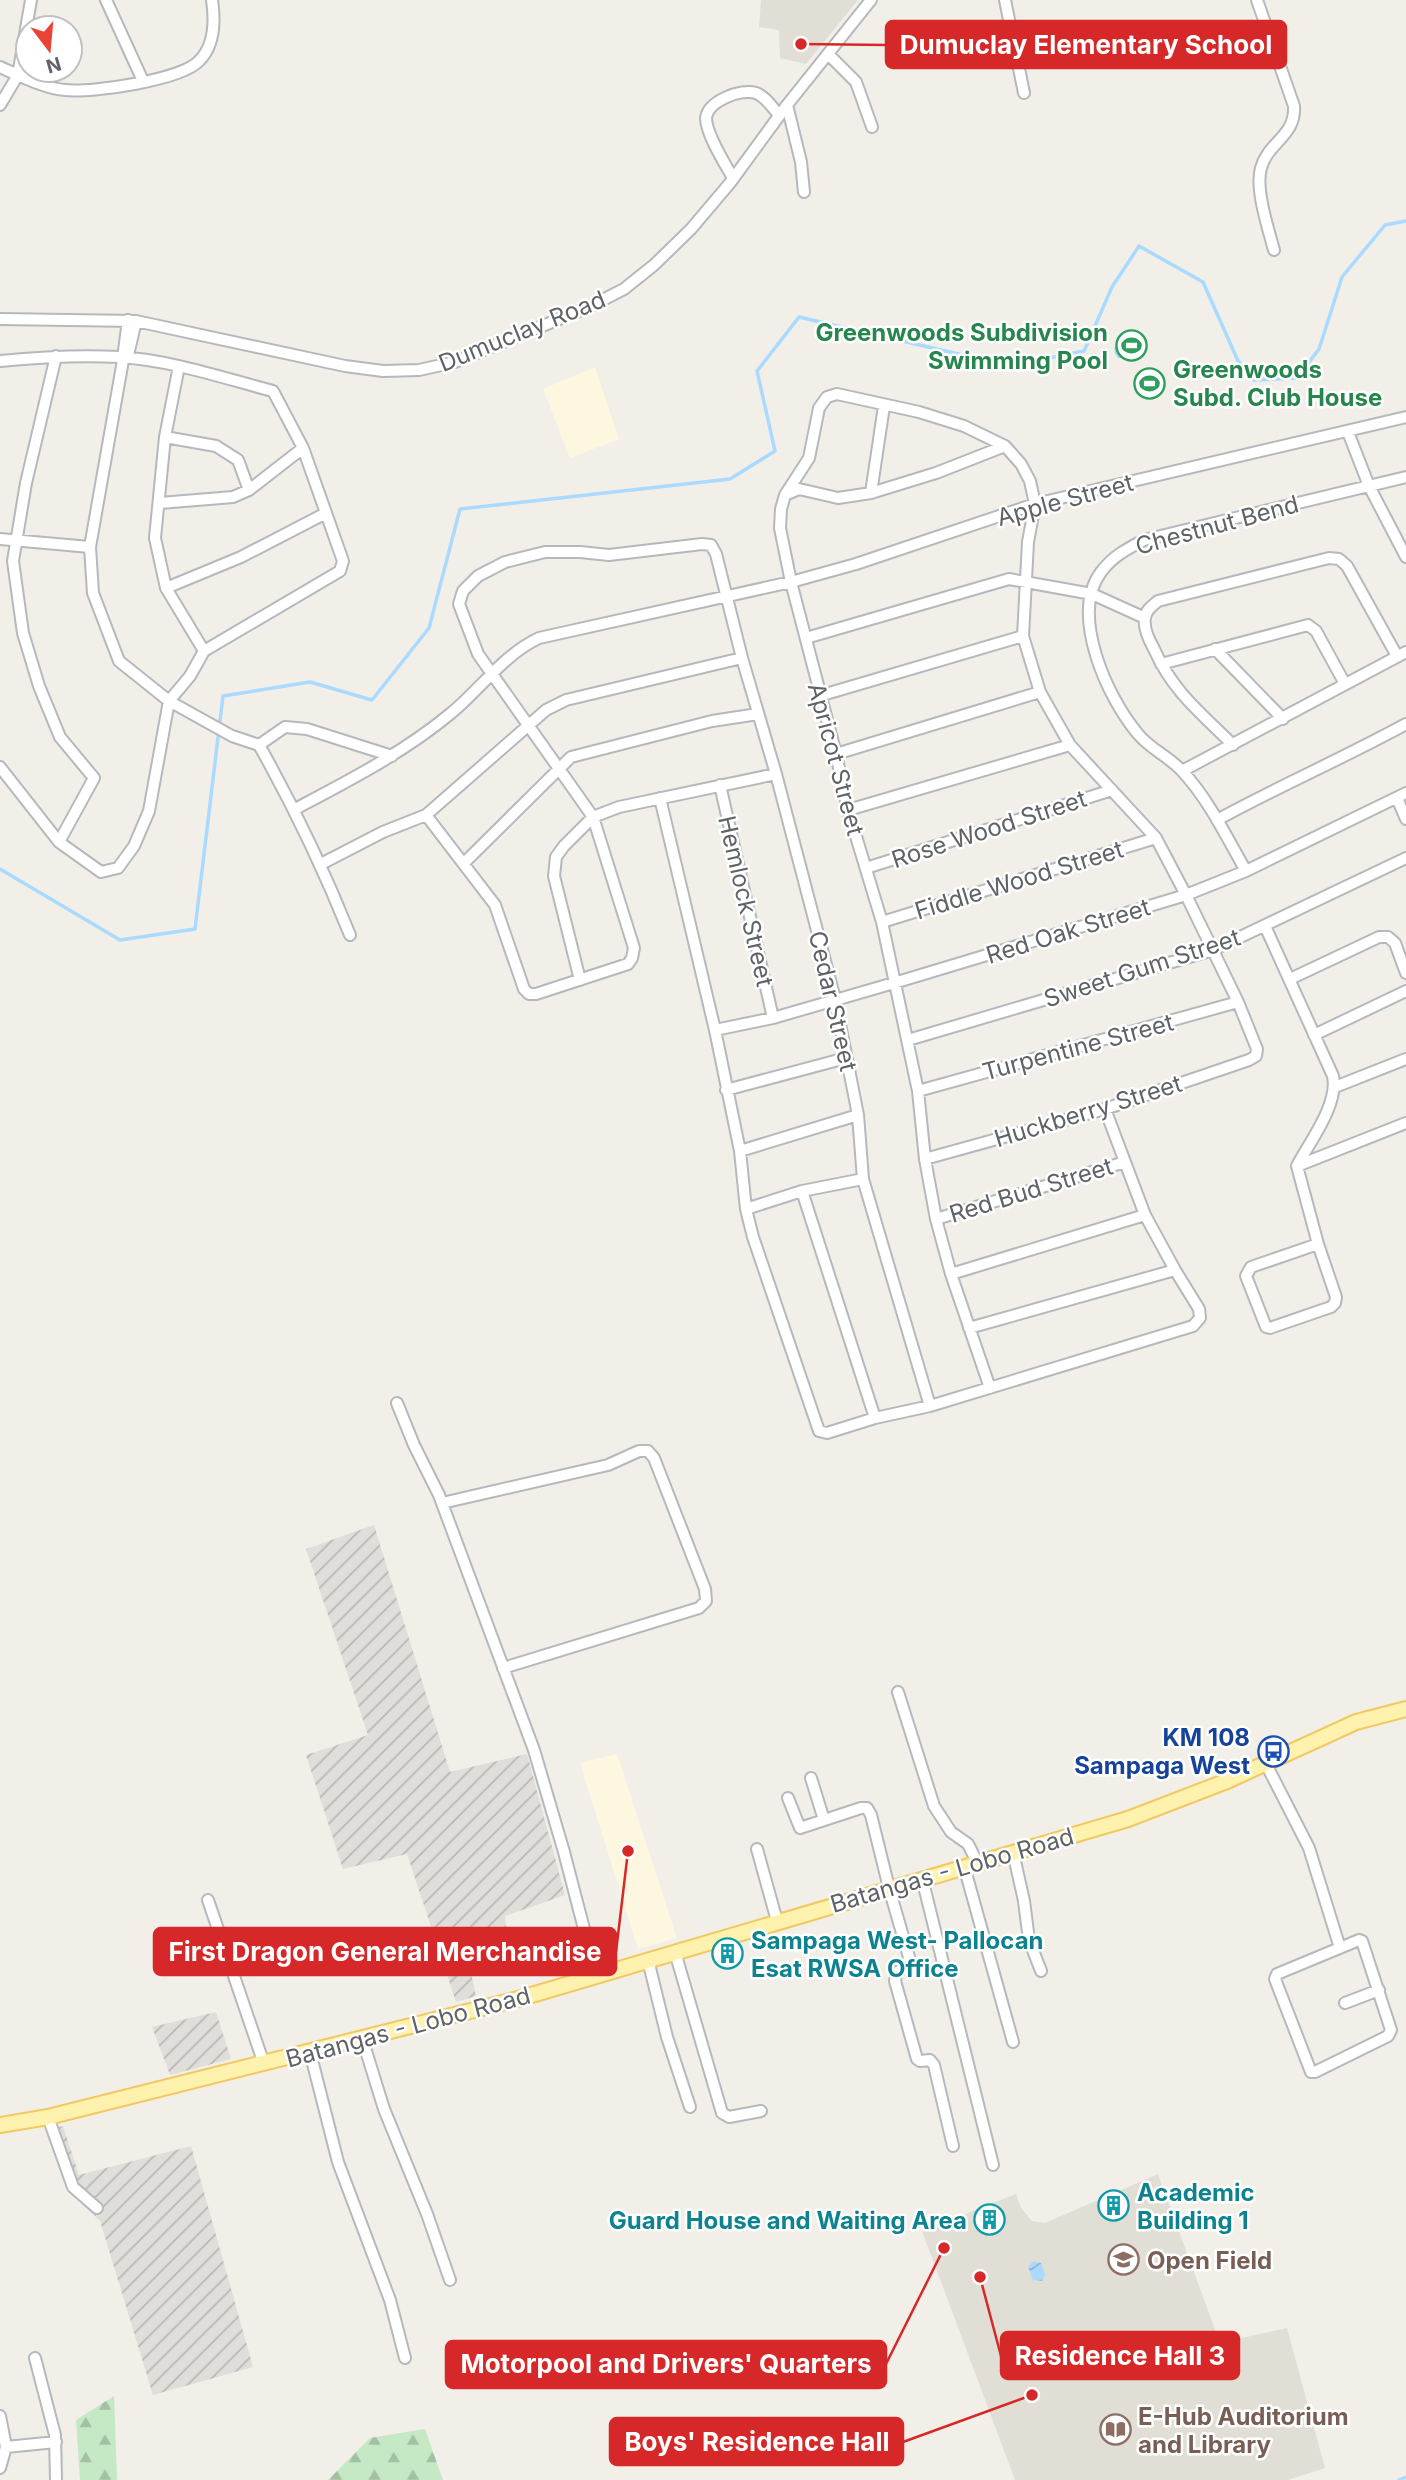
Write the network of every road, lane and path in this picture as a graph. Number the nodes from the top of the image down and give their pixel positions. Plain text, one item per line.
1 (106, 0) edge
2 (212, 0) edge
3 (871, 0) edge
4 (1005, 0) edge
5 (1257, 0) edge
6 (828, 54) junction
7 (143, 81) junction
8 (14, 82) edge
9 (45, 84) edge
10 (1024, 93) dead end
11 (787, 105) junction
12 (0, 106) edge
13 (779, 115) junction
14 (872, 127) dead end
15 (733, 178) junction
16 (804, 192) dead end
17 (1274, 250) dead end
18 (0, 319) edge
19 (132, 321) junction
20 (55, 356) junction
21 (124, 360) junction
22 (0, 361) edge
23 (179, 366) junction
24 (884, 406) junction
25 (1406, 417) edge
26 (1348, 432) junction
27 (165, 437) junction
28 (1005, 446) junction
29 (303, 448) junction
30 (1406, 477) edge
31 (1369, 486) junction
32 (249, 490) junction
33 (871, 493) junction
34 (785, 495) junction
35 (160, 503) junction
36 (1035, 504) junction
37 (326, 513) junction
38 (0, 540) edge
39 (15, 540) junction
40 (90, 547) junction
41 (1406, 557) edge
42 (791, 582) junction
43 (1024, 582) junction
44 (166, 588) junction
45 (1092, 594) junction
46 (727, 597) junction
47 (1145, 618) junction
48 (1023, 636) junction
49 (806, 638) junction
50 (1215, 649) junction
51 (204, 651) junction
52 (1401, 654) edge
53 (742, 658) junction
54 (1161, 664) junction
55 (493, 675) junction
56 (1345, 684) junction
57 (1040, 692) junction
58 (819, 696) junction
59 (169, 701) junction
60 (758, 714) junction
61 (1283, 719) junction
62 (1406, 723) edge
63 (527, 725) junction
64 (259, 745) junction
65 (1069, 745) junction
66 (1233, 745) junction
67 (836, 754) junction
68 (391, 757) junction
69 (0, 767) edge
70 (559, 769) junction
71 (1182, 771) junction
72 (776, 774) junction
73 (720, 785) junction
74 (1112, 790) junction
75 (1401, 795) edge
76 (660, 798) junction
77 (295, 809) junction
78 (848, 810) junction
79 (426, 814) junction
80 (593, 817) junction
81 (1406, 819) edge
82 (1217, 820) junction
83 (1156, 838) junction
84 (59, 842) junction
85 (1406, 858) edge
86 (464, 863) junction
87 (321, 864) junction
88 (866, 868) junction
89 (1246, 871) junction
90 (1186, 895) junction
91 (882, 922) junction
92 (1265, 926) junction
93 (350, 935) dead end
94 (1213, 950) junction
95 (1406, 973) edge
96 (1290, 979) junction
97 (580, 980) junction
98 (894, 983) junction
99 (1406, 991) edge
100 (835, 999) junction
101 (1238, 1002) junction
102 (774, 1018) junction
103 (715, 1030) junction
104 (1314, 1035) junction
105 (908, 1040) junction
106 (846, 1058) junction
107 (1406, 1059) edge
108 (1335, 1087) junction
109 (726, 1090) junction
110 (918, 1091) junction
111 (1105, 1109) junction
112 (858, 1115) junction
113 (1406, 1123) edge
114 (740, 1151) junction
115 (925, 1159) junction
116 (1125, 1162) junction
117 (1297, 1166) junction
118 (863, 1180) junction
119 (802, 1191) junction
120 (746, 1209) junction
121 (1145, 1215) junction
122 (936, 1219) junction
123 (1318, 1244) junction
124 (1175, 1270) junction
125 (951, 1274) junction
126 (969, 1328) junction
127 (990, 1388) junction
128 (397, 1403) dead end
129 (930, 1406) junction
130 (874, 1418) junction
131 (442, 1503) junction
132 (503, 1668) junction
133 (898, 1692) dead end
134 (1406, 1709) edge
135 (1265, 1762) junction
136 (811, 1778) dead end
137 (788, 1798) dead end
138 (824, 1820) junction
139 (757, 1849) dead end
140 (1013, 1852) junction
141 (971, 1864) junction
142 (922, 1878) junction
143 (889, 1888) junction
144 (208, 1900) dead end
145 (777, 1921) junction
146 (1340, 1948) junction
147 (675, 1952) junction
148 (648, 1960) junction
149 (1041, 1971) dead end
150 (596, 1975) junction
151 (1379, 1990) junction
152 (1345, 2003) dead end
153 (362, 2038) junction
154 (1013, 2042) dead end
155 (310, 2052) junction
156 (264, 2064) junction
157 (690, 2107) dead end
158 (761, 2111) dead end
159 (48, 2117) junction
160 (0, 2125) edge
161 (953, 2146) dead end
162 (993, 2165) dead end
163 (97, 2207) dead end
164 (450, 2280) dead end
165 (35, 2358) dead end
166 (405, 2358) dead end
167 (0, 2416) edge
168 (56, 2442) junction
169 (6, 2448) junction
170 (0, 2468) edge
171 (56, 2480) edge

1 - 7 street
2 - 7 street
3 - 6 street, Dumuclay Road
4 - 10 street
5 - 17 street
6 - 11 street, Dumuclay Road
6 - 14 street
7 - 9 street
8 - 12 street
11 - 13 street, Dumuclay Road
11 - 16 street
13 - 15 street, Dumuclay Road
13 - 15 street
15 - 19 street, Dumuclay Road
18 - 19 street, Dumuclay Road
19 - 21 street
20 - 21 street
20 - 22 street
20 - 39 street
21 - 23 street
21 - 40 street
23 - 27 street
23 - 29 street
24 - 28 street
24 - 33 street
24 - 34 street
25 - 26 street, Apple Street
26 - 31 street
26 - 36 street, Apple Street
27 - 32 street
27 - 35 street
28 - 33 street
28 - 36 street
29 - 32 street
29 - 37 street
30 - 31 street, Chestnut Bend
31 - 41 street
31 - 45 street, Chestnut Bend
32 - 35 street
33 - 34 street
34 - 42 street, Apricot Street
35 - 44 street
36 - 42 street, Apple Street
36 - 43 street
37 - 44 street
37 - 51 street
38 - 39 street
39 - 40 street
39 - 84 street
40 - 59 street
42 - 46 street, Apple Street
42 - 49 street, Apricot Street
43 - 45 street
43 - 48 street
43 - 49 street
44 - 51 street
45 - 47 street
45 - 71 street, Chestnut Bend
46 - 53 street, Cedar Street
46 - 55 street, Apple Street
46 - 55 street, Cedar Street
47 - 52 street
47 - 54 street
48 - 57 street
48 - 58 street
49 - 58 street, Apricot Street
50 - 54 street
50 - 56 street
50 - 61 street
51 - 59 street
52 - 56 street
53 - 60 street, Cedar Street
53 - 63 street
54 - 66 street
55 - 63 street
55 - 68 street, Apple Street
56 - 61 street
57 - 65 street
57 - 67 street
58 - 67 street, Apricot Street
59 - 64 street
59 - 84 street
60 - 70 street
60 - 72 street, Cedar Street
61 - 66 street
62 - 82 street
63 - 70 street
63 - 79 street
64 - 68 street
64 - 77 street
65 - 74 street
65 - 78 street
66 - 71 street
67 - 78 street, Apricot Street
68 - 77 street, Apple Street
69 - 84 street
70 - 80 street
70 - 86 street
71 - 82 street, Chestnut Bend
72 - 73 street
72 - 100 street, Cedar Street
73 - 76 street
73 - 102 street, Hemlock Street
74 - 83 street
74 - 88 street, Rose Wood Street
75 - 81 street
75 - 89 street, Red Oak Street
76 - 80 street
76 - 103 street
77 - 87 street
78 - 88 street, Apricot Street
79 - 86 street
79 - 87 street
80 - 97 street
80 - 97 street
82 - 89 street, Chestnut Bend
83 - 90 street
83 - 91 street, Fiddle Wood Street
85 - 92 street, Sweet Gum Street
86 - 97 street
87 - 93 street
88 - 91 street, Apricot Street
89 - 90 street, Red Oak Street
90 - 94 street
90 - 98 street, Red Oak Street
91 - 98 street, Apricot Street
92 - 94 street, Sweet Gum Street
92 - 96 street
94 - 101 street
94 - 105 street, Sweet Gum Street
95 - 96 street
96 - 104 street
98 - 100 street, Red Oak Street
98 - 105 street, Apricot Street
99 - 104 street
100 - 102 street, Red Oak Street
100 - 106 street, Cedar Street
101 - 110 street, Turpentine Street
101 - 111 street, Huckberry Street
102 - 103 street, Red Oak Street
103 - 109 street
104 - 108 street
105 - 110 street, Apricot Street
106 - 109 street
106 - 112 street, Cedar Street
107 - 108 street
108 - 117 street
109 - 114 street
110 - 115 street, Apricot Street
111 - 115 street, Huckberry Street
111 - 116 street
112 - 114 street
112 - 118 street, Cedar Street
113 - 117 street
114 - 120 street
115 - 122 street, Apricot Street
116 - 121 street
116 - 122 street, Red Bud Street
117 - 123 street
118 - 119 street
118 - 129 street, Cedar Street
119 - 120 street
119 - 130 street
120 - 130 street
121 - 124 street
121 - 125 street
122 - 125 street, Apricot Street
123 - 123 street
124 - 126 street
124 - 127 street
125 - 126 street, Apricot Street
126 - 127 street, Apricot Street
127 - 129 street
128 - 131 street
129 - 130 street
131 - 132 street
131 - 132 street
132 - 150 street
133 - 141 street
134 - 135 main road, Batangas - Lobo Road
135 - 140 main road, Batangas - Lobo Road
135 - 146 street
136 - 138 street
137 - 138 street
138 - 143 street
139 - 145 street
140 - 141 main road, Batangas - Lobo Road
140 - 149 street
141 - 142 main road, Batangas - Lobo Road
141 - 154 street
142 - 143 main road, Batangas - Lobo Road
142 - 162 street
143 - 145 main road, Batangas - Lobo Road
143 - 161 street
144 - 156 street
145 - 147 main road, Batangas - Lobo Road
146 - 151 street
146 - 151 street
147 - 148 main road, Batangas - Lobo Road
147 - 158 street
148 - 150 main road, Batangas - Lobo Road
148 - 157 street
150 - 153 main road, Batangas - Lobo Road
151 - 152 street
153 - 155 main road, Batangas - Lobo Road
153 - 164 street
155 - 156 main road, Batangas - Lobo Road
155 - 166 street
156 - 159 main road, Batangas - Lobo Road
159 - 160 main road, Batangas - Lobo Road
159 - 163 street
165 - 168 street
167 - 169 street
168 - 169 street
168 - 171 street
169 - 170 street

